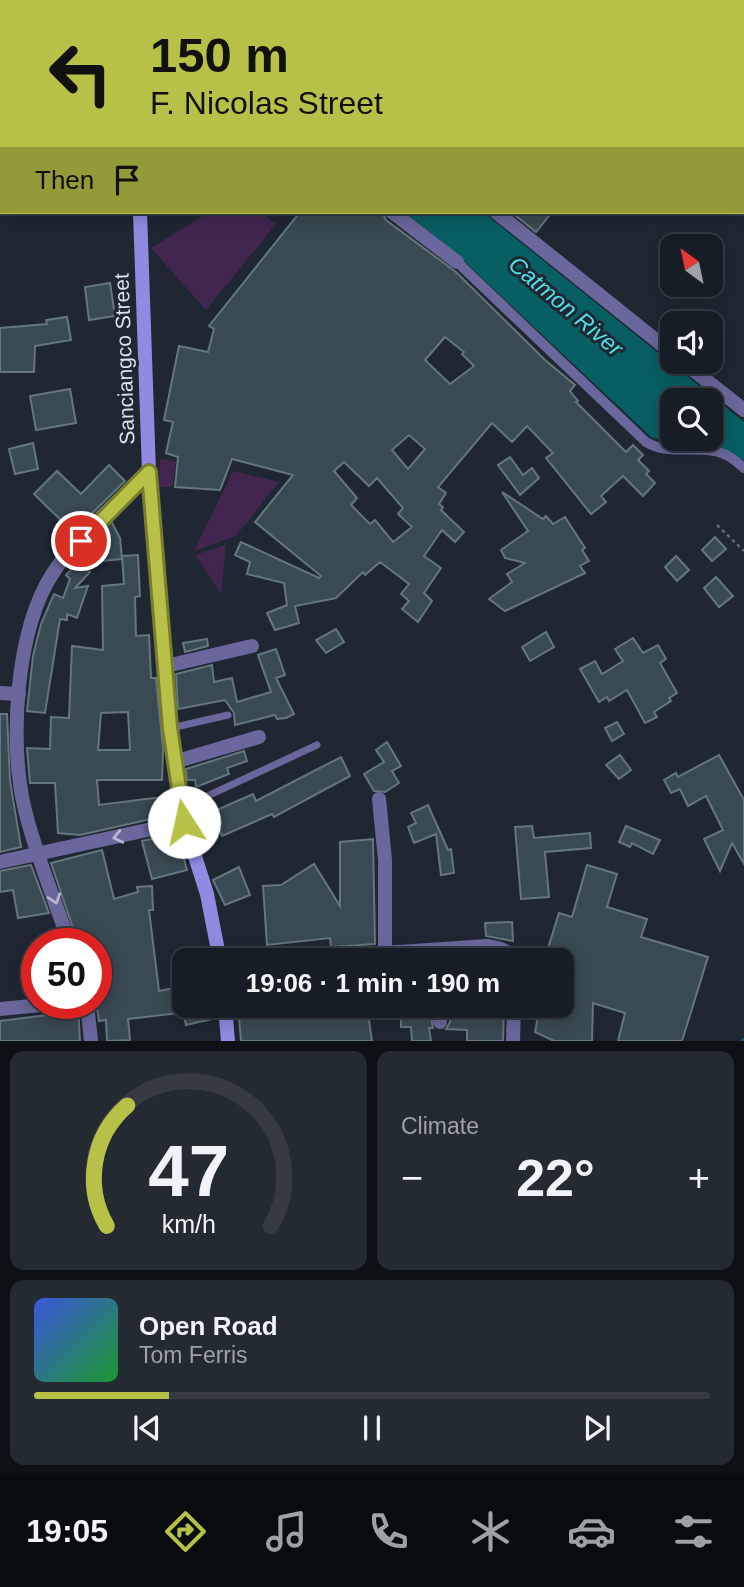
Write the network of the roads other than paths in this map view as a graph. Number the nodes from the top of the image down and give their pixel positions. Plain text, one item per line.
1 (140, 214) edge
2 (395, 214) edge
3 (498, 214) edge
4 (457, 262) joint
5 (660, 343) edge
6 (698, 374) edge
7 (744, 410) edge
8 (744, 468) edge
9 (149, 472) junction
10 (252, 646) dead end
11 (166, 666) junction
12 (0, 693) edge
13 (19, 694) junction
14 (228, 715) dead end
15 (170, 728) junction
16 (259, 737) dead end
17 (317, 745) dead end
18 (174, 762) junction
19 (379, 799) dead end
20 (183, 815) junction
21 (41, 855) junction
22 (0, 862) edge
23 (64, 928) edge
24 (217, 948) edge
25 (385, 948) edge
26 (476, 948) edge
27 (502, 948) edge
28 (21, 1007) edge
29 (0, 1009) edge
30 (226, 1018) edge
31 (440, 1018) edge
32 (514, 1018) edge
33 (89, 1019) edge
34 (440, 1022) dead end
35 (91, 1041) edge
36 (229, 1041) edge
37 (513, 1041) edge

1 - 9 main road, Sanciangco Street
2 - 4 street
3 - 5 street
4 - 8 street
6 - 7 street
9 - 11 main road, Sanciangco Street
9 - 13 street
10 - 11 street
11 - 15 main road, Sanciangco Street
12 - 13 street
13 - 21 street
14 - 15 lane
15 - 18 main road, Sanciangco Street
16 - 18 street
17 - 20 lane
18 - 20 main road, Sanciangco Street
19 - 25 street
20 -> 21 street
20 - 24 main road, Sanciangco Street
21 - 22 street
21 -> 23 street
26 - 27 street
28 - 29 street
30 - 36 main road
31 - 34 street
32 - 37 street
33 - 35 street

